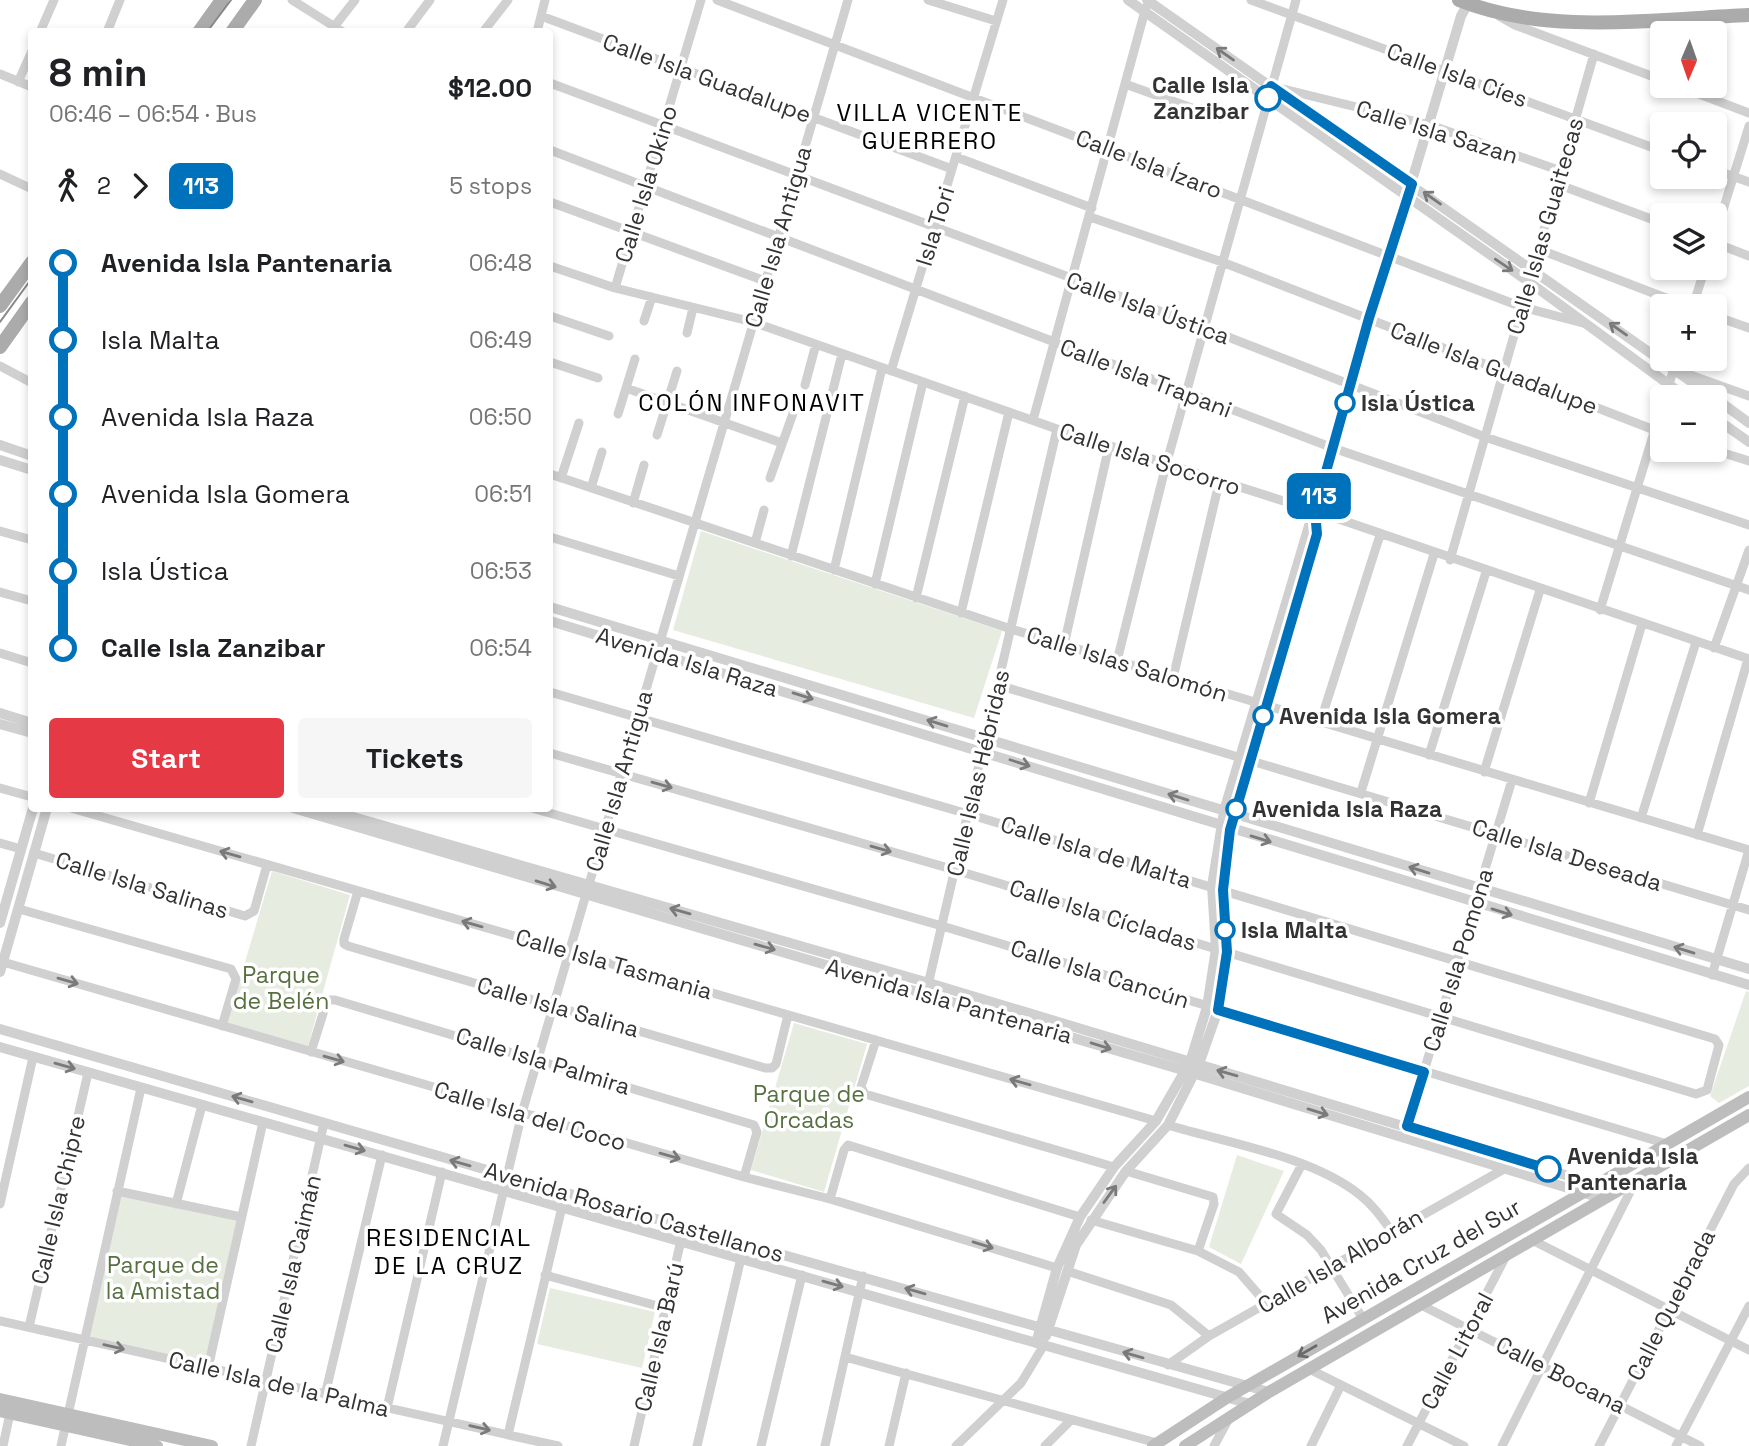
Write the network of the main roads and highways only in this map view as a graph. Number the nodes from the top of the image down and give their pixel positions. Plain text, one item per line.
1 (222, 0) edge
2 (255, 0) edge
3 (1463, 3) edge
4 (1749, 15) edge
5 (202, 28) edge
6 (235, 28) edge
7 (28, 268) edge
8 (0, 306) edge
9 (28, 308) edge
10 (0, 347) edge
11 (1749, 1097) edge
12 (1749, 1115) edge
13 (0, 1399) edge
14 (5, 1412) edge
15 (67, 1420) junction
16 (124, 1442) edge
17 (1155, 1445) edge
18 (157, 1446) edge
19 (212, 1446) edge
20 (1185, 1446) edge

1 - 5 main road
2 - 6 main road
3 - 4 main road
7 - 8 main road
9 - 10 main road
11 -> 17 main road, Avenida Cruz del Sur
12 - 20 main road, Avenida Cruz del Sur
13 - 15 main road
14 - 15 main road
15 - 16 main road
15 - 19 main road
16 - 18 main road

